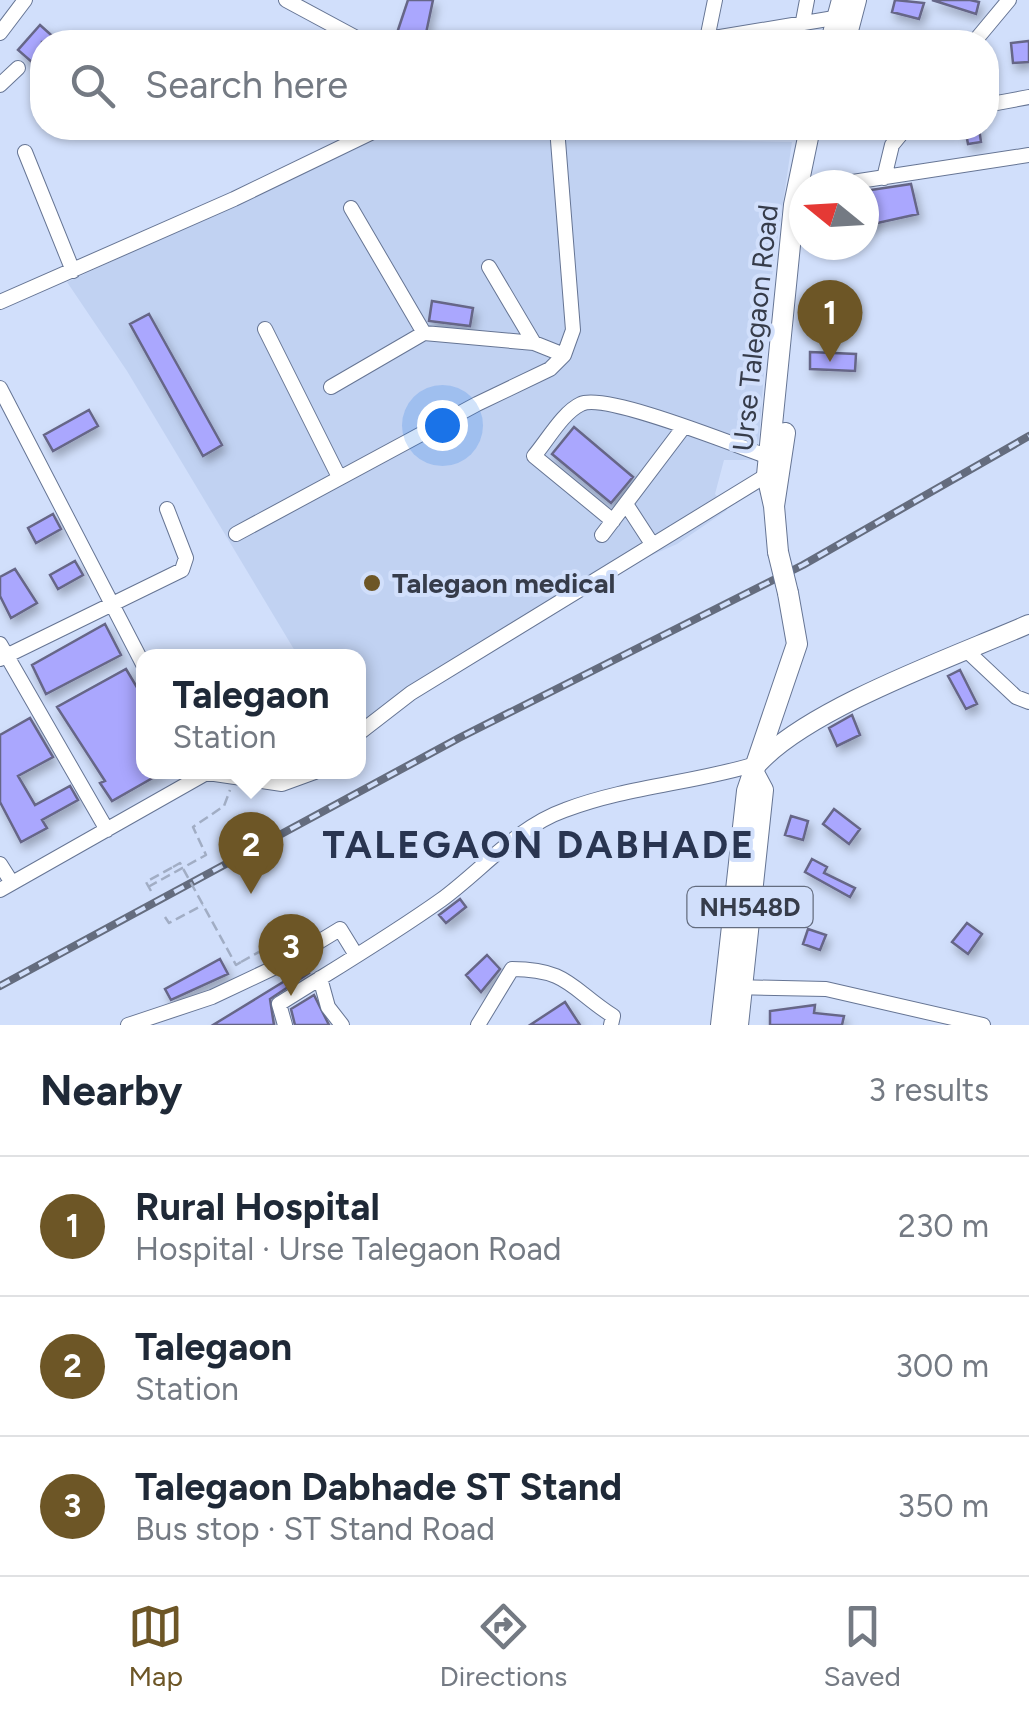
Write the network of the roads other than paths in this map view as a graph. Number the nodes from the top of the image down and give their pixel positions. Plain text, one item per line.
1 (25, 0) edge
2 (286, 0) edge
3 (715, 0) edge
4 (807, 0) edge
5 (1009, 0) edge
6 (847, 8) edge
7 (802, 21) junction
8 (342, 30) edge
9 (709, 30) edge
10 (754, 30) edge
11 (984, 30) edge
12 (0, 32) edge
13 (18, 68) dead end
14 (0, 86) edge
15 (1029, 97) edge
16 (999, 103) edge
17 (355, 140) edge
18 (558, 140) edge
19 (808, 140) edge
20 (819, 140) edge
21 (896, 140) edge
22 (26, 152) dead end
23 (1029, 155) edge
24 (813, 170) edge
25 (884, 178) junction
26 (879, 179) edge
27 (351, 208) dead end
28 (801, 260) edge
29 (489, 267) dead end
30 (74, 271) junction
31 (0, 302) edge
32 (266, 330) dead end
33 (424, 334) junction
34 (534, 342) junction
35 (564, 355) junction
36 (0, 388) edge
37 (331, 388) dead end
38 (16, 418) junction
39 (0, 428) edge
40 (683, 428) junction
41 (768, 466) junction
42 (339, 477) junction
43 (626, 504) junction
44 (774, 506) junction
45 (168, 510) dead end
46 (613, 521) junction
47 (236, 534) dead end
48 (602, 535) dead end
49 (652, 544) junction
50 (112, 606) junction
51 (1029, 624) edge
52 (136, 651) edge
53 (967, 651) junction
54 (2, 653) edge
55 (1029, 702) edge
56 (366, 728) edge
57 (759, 776) junction
58 (192, 779) edge
59 (240, 779) edge
60 (296, 779) edge
61 (107, 830) junction
62 (0, 864) edge
63 (6, 887) edge
64 (356, 955) junction
65 (320, 978) junction
66 (735, 987) junction
67 (128, 1025) edge
68 (285, 1025) edge
69 (342, 1025) edge
70 (478, 1025) edge
71 (611, 1025) edge
72 (721, 1025) edge
73 (738, 1025) edge
74 (983, 1025) edge

1 - 12 street
2 - 8 street
3 - 9 street
4 - 7 street
5 - 11 street
6 - 7 street
7 - 10 street
13 - 14 street
15 - 16 street
17 - 30 street
18 - 35 street
19 - 41 highway, Urse Talegaon Road / NH548D
20 - 24 highway, Urse Talegaon Road
21 - 25 street
22 - 30 street
23 - 25 street
25 - 26 street
27 - 33 street
28 - 44 highway, Urse Talegaon Road / NH548D
29 - 34 street
30 - 31 street
32 - 42 street
33 - 34 street
33 - 37 street
34 - 35 street
35 - 42 street
36 - 38 street
38 - 39 street
38 - 50 street
40 - 41 street
40 - 43 street
40 - 46 street
41 - 44 highway, NH548D
41 - 49 street
42 - 47 street
43 - 46 street
43 - 49 street
44 - 57 highway, Urse Talegaon Road / NH548D, bridge
45 - 50 street
46 - 48 street
49 - 56 street
50 - 52 street
50 - 54 street
51 - 53 main road
53 - 55 street
53 - 57 main road
54 - 61 street
57 - 64 street
57 - 66 highway, NH548D
58 - 61 street
59 - 60 street
61 - 63 street
62 - 63 street
64 - 65 street
64 - 67 street
65 - 68 street
65 - 69 street
66 - 72 highway, NH548D
66 - 73 highway, NH548D
66 - 74 street
70 - 71 street

